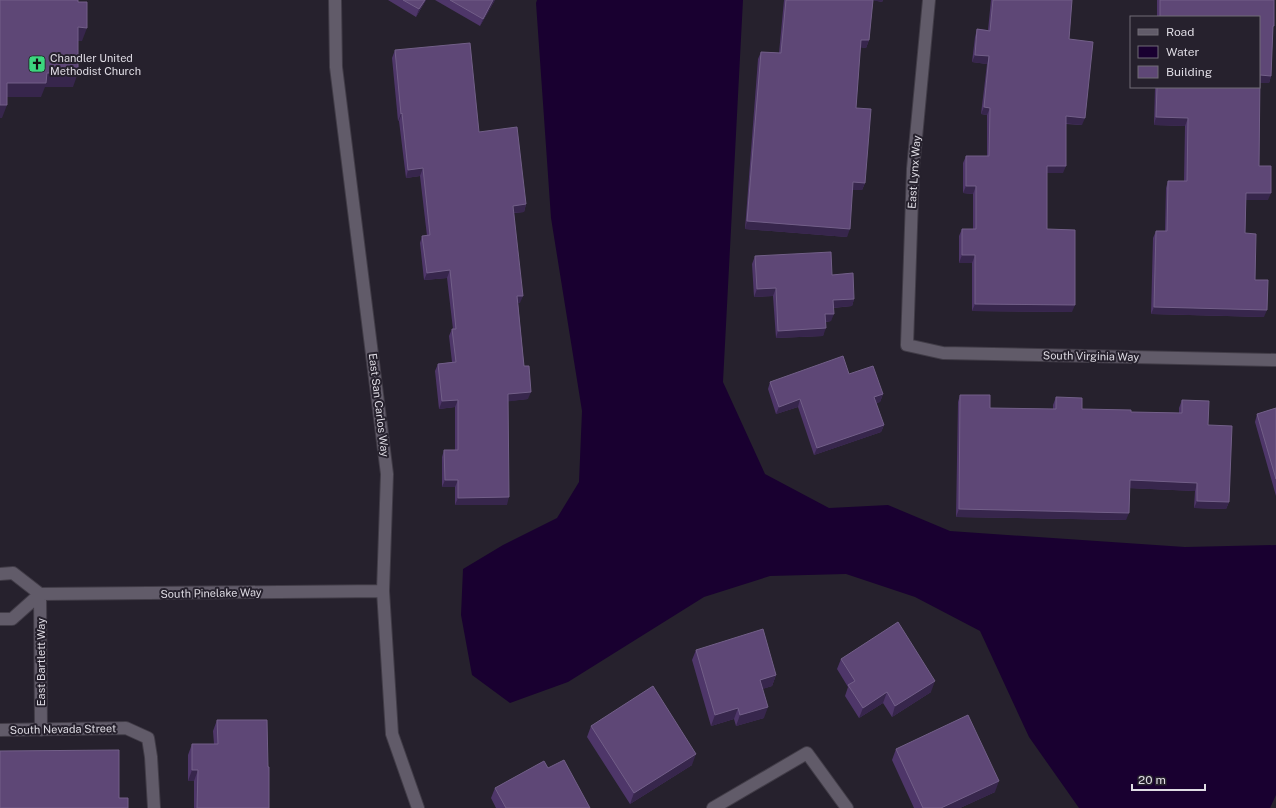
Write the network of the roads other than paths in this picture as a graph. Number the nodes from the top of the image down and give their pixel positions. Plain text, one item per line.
1 (335, 0) edge
2 (929, 0) edge
3 (906, 345) joint
4 (1276, 360) edge
5 (0, 574) edge
6 (382, 591) junction
7 (40, 594) junction
8 (0, 619) edge
9 (0, 730) edge
10 (41, 730) junction
11 (154, 808) edge
12 (418, 808) edge
13 (713, 808) edge
14 (846, 808) edge

1 - 6 street, East San Carlos Way
2 - 3 street, East Lynx Way
3 - 4 street, South Virginia Way
5 - 7 street
6 - 7 street, South Pinelake Way
6 - 12 street, East San Carlos Way
7 - 8 street
7 - 10 street, East Bartlett Way
9 - 10 street, South Nevada Street
10 - 11 street, South Nevada Street
13 - 14 street

